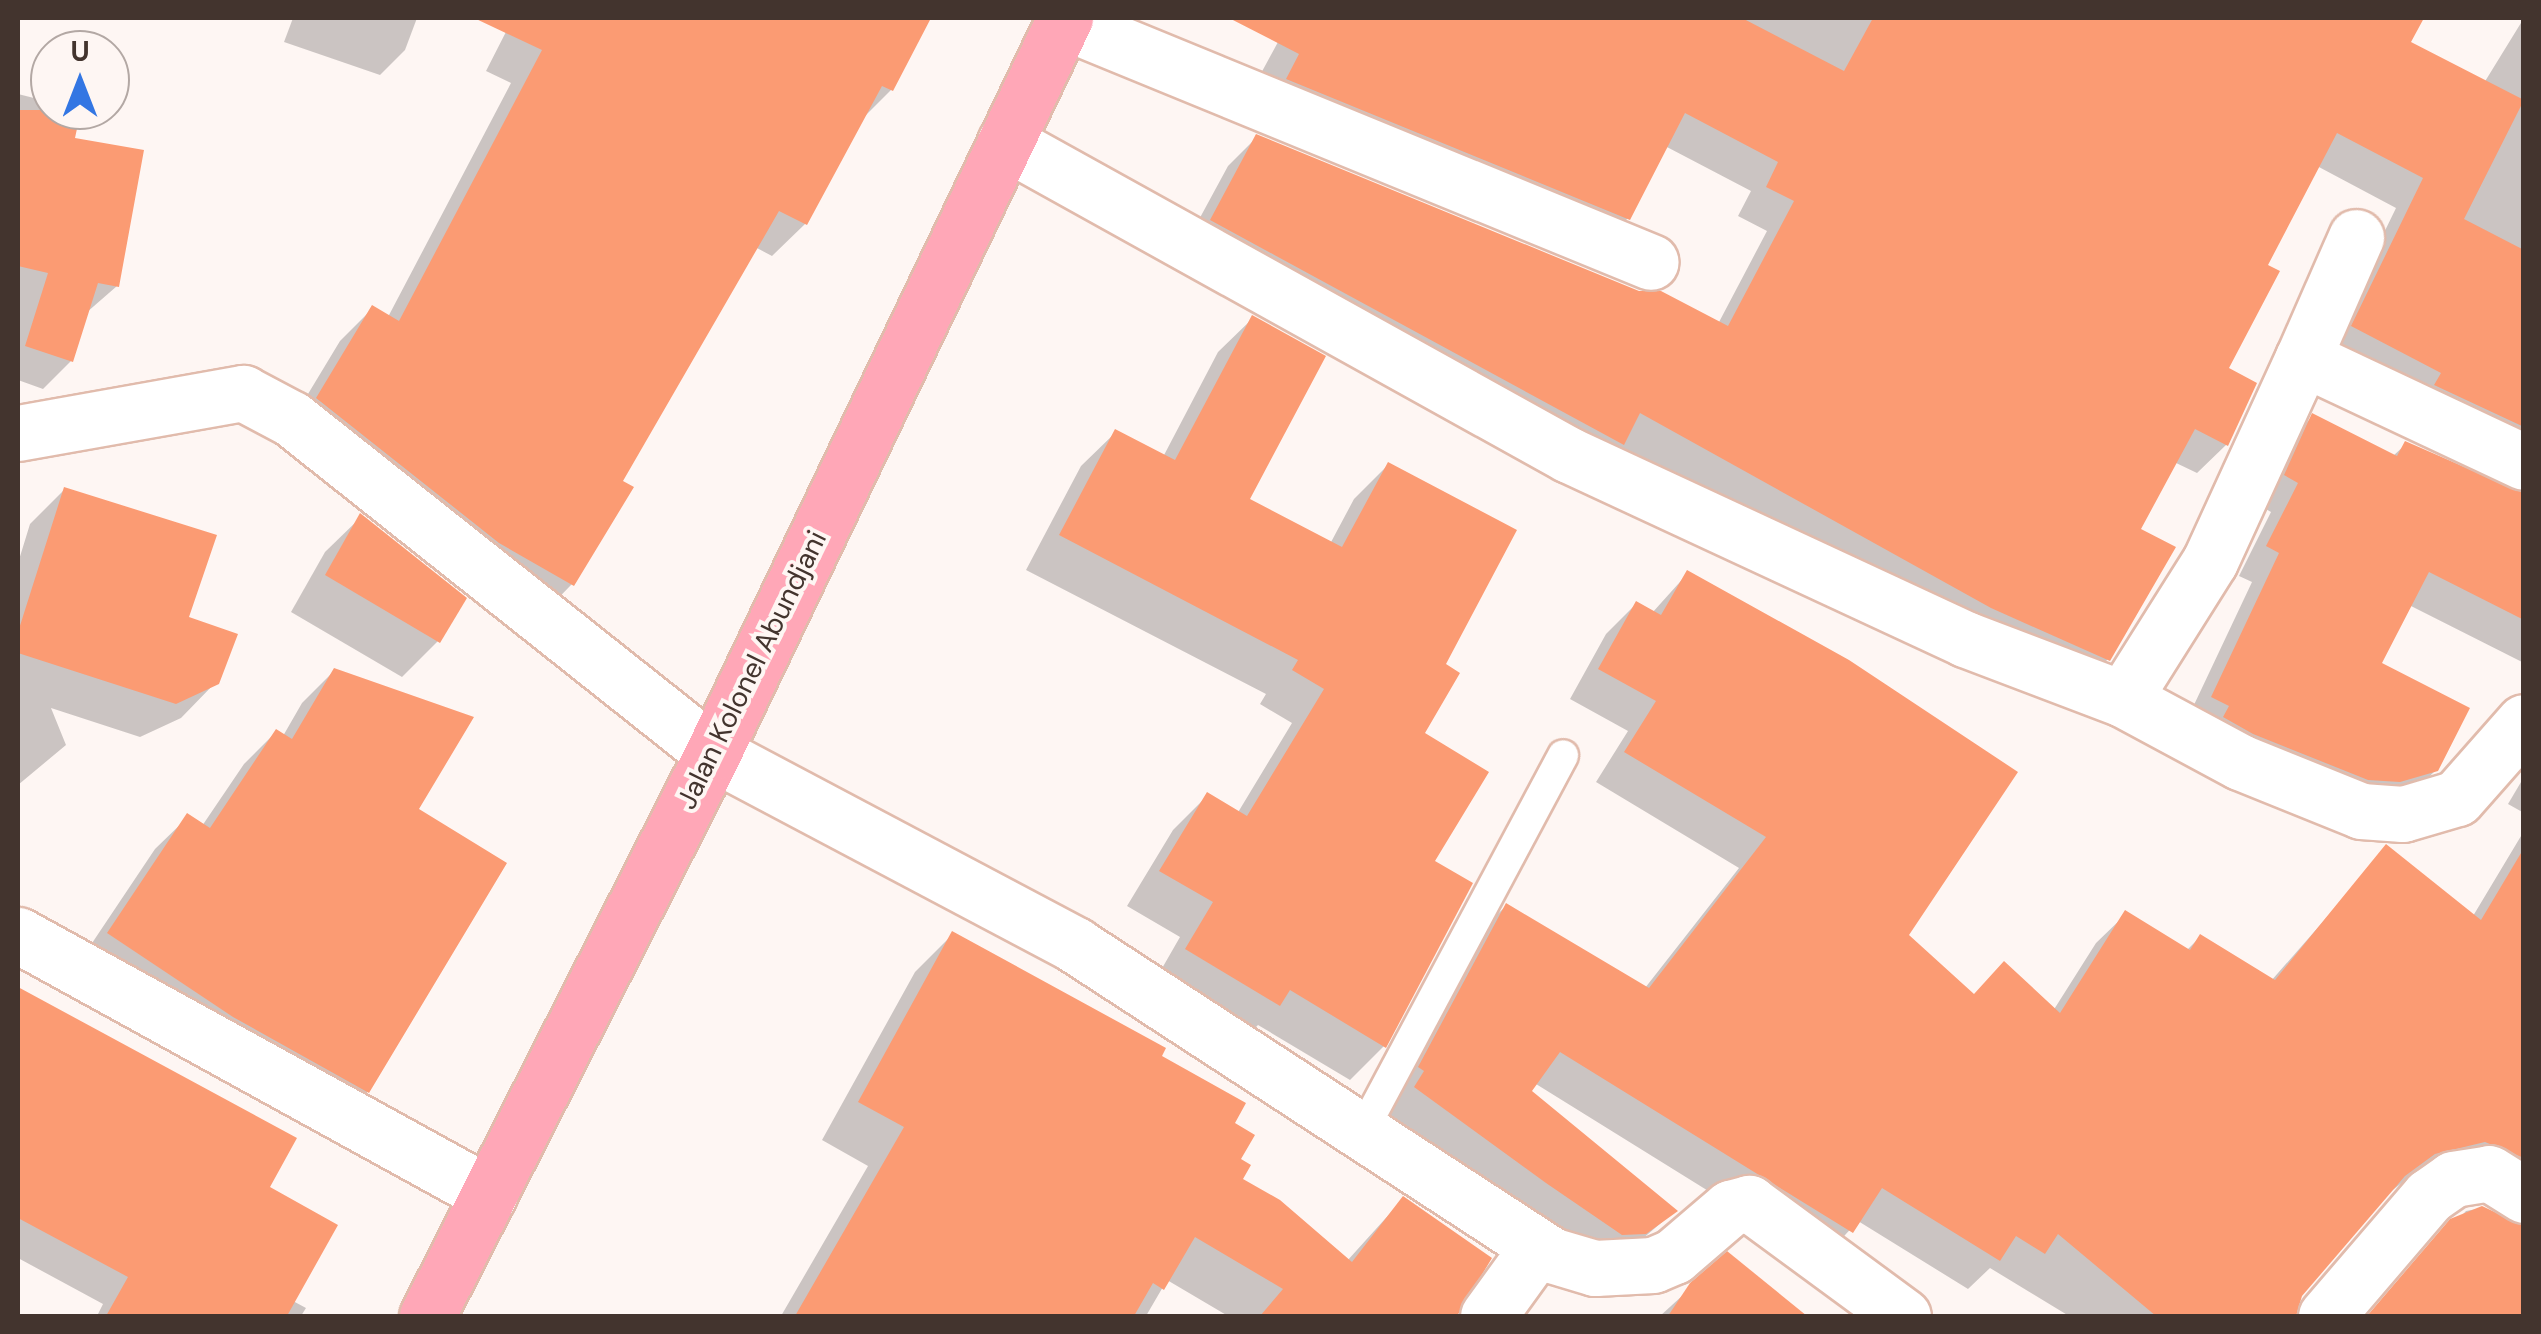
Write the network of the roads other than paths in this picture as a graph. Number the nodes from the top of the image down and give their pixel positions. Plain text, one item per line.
1 (1064, 20) edge
2 (1004, 142) junction
3 (2356, 237) dead end
4 (1651, 262) dead end
5 (2303, 358) junction
6 (18, 433) edge
7 (2524, 462) edge
8 (2123, 698) junction
9 (2524, 722) edge
10 (713, 752) junction
11 (1564, 754) dead end
12 (18, 935) edge
13 (1362, 1132) junction
14 (489, 1194) junction
15 (2524, 1195) edge
16 (1538, 1247) junction
17 (427, 1316) edge
18 (1488, 1316) edge
19 (1903, 1316) edge
20 (2326, 1316) edge

1 - 2 main road, Jalan Kolonel Abundjani
1 - 4 street
2 - 8 street
2 - 10 main road, Jalan Kolonel Abundjani
3 - 5 street
5 - 7 street
5 - 8 street
6 - 10 street
8 - 9 street
10 - 13 street
10 - 14 main road, Jalan Kolonel Abundjani
11 - 13 lane
12 - 14 street
13 - 16 street
14 - 17 main road, Jalan Kolonel Abundjani
15 - 20 street
16 - 18 street
16 - 19 street

